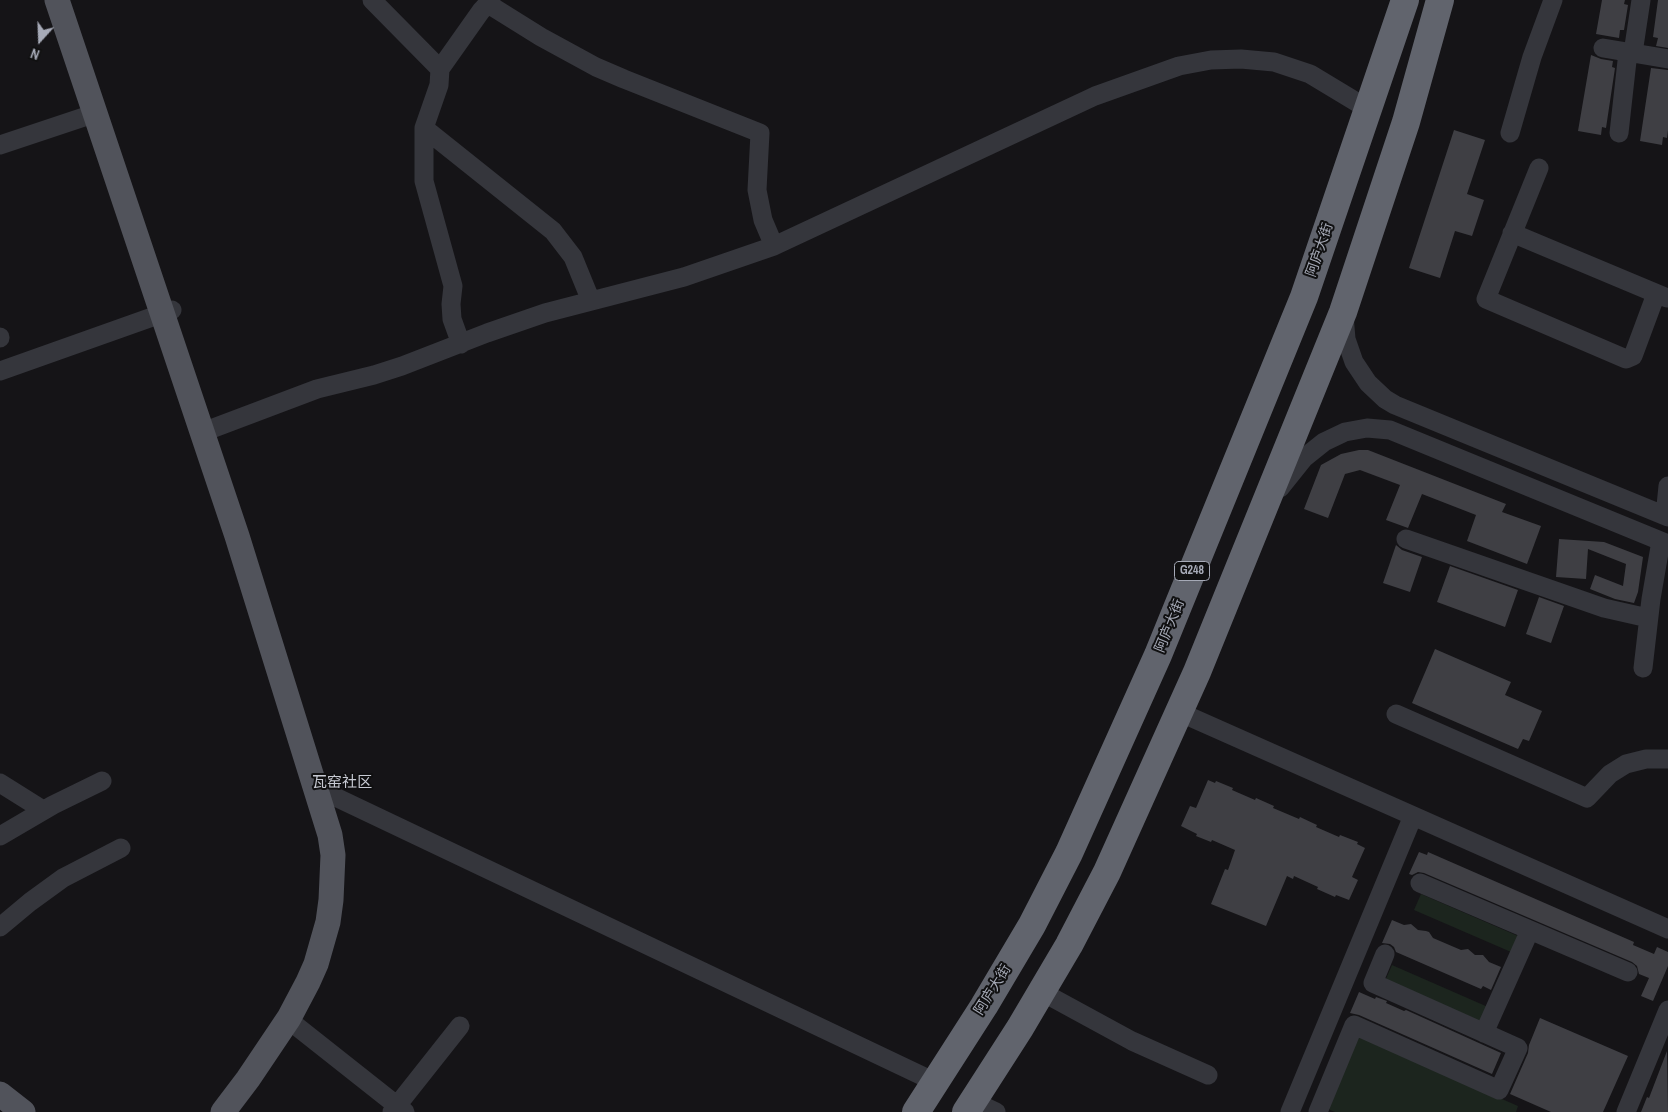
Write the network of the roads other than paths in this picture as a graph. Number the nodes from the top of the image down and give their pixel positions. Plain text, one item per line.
1 (57, 0) edge
2 (67, 0) edge
3 (372, 0) edge
4 (1406, 0) edge
5 (1440, 0) edge
6 (1553, 0) edge
7 (1640, 0) edge
8 (489, 2) edge
9 (1603, 48) dead end
10 (1631, 53) junction
11 (1668, 59) edge
12 (440, 69) junction
13 (1368, 109) junction
14 (96, 113) junction
15 (424, 128) junction
16 (1510, 133) dead end
17 (1619, 133) dead end
18 (0, 145) edge
19 (1539, 168) dead end
20 (1512, 233) junction
21 (774, 246) junction
22 (1662, 296) edge
23 (591, 300) junction
24 (167, 312) junction
25 (1343, 312) junction
26 (461, 344) junction
27 (0, 371) edge
28 (211, 429) junction
29 (1668, 486) edge
30 (1262, 511) junction
31 (1666, 517) edge
32 (1406, 539) dead end
33 (1664, 543) edge
34 (1648, 618) junction
35 (1643, 668) dead end
36 (1179, 712) junction
37 (1396, 714) dead end
38 (1668, 759) edge
39 (102, 782) dead end
40 (0, 783) edge
41 (327, 793) junction
42 (43, 810) junction
43 (1413, 816) junction
44 (0, 836) edge
45 (121, 848) dead end
46 (1420, 883) dead end
47 (0, 927) edge
48 (1668, 929) edge
49 (1530, 930) junction
50 (1385, 954) dead end
51 (1628, 972) dead end
52 (1042, 992) junction
53 (1668, 1010) edge
54 (296, 1026) junction
55 (460, 1026) dead end
56 (1484, 1033) junction
57 (1208, 1075) dead end
58 (936, 1082) junction
59 (0, 1094) edge
60 (979, 1108) edge
61 (398, 1110) edge
62 (23, 1112) edge
63 (223, 1112) edge
64 (235, 1112) edge
65 (916, 1112) edge
66 (1290, 1112) edge
67 (1318, 1112) edge
68 (1626, 1112) edge

1 - 14 main road
2 - 24 main road
3 - 12 street
4 - 13 highway, 阿庐大街 / G248
5 - 25 highway
6 - 16 street
7 - 10 street
8 - 12 street
8 - 21 street
9 - 10 street
10 - 11 street
10 - 17 street
12 - 15 street
13 - 21 street
13 - 58 highway, 阿庐大街 / G248
14 - 18 street
14 - 24 main road
15 - 23 street
15 - 26 street
19 - 20 street
20 - 22 street
20 - 22 street
21 - 23 street
23 - 26 street
24 - 27 street
24 - 28 main road
24 - 63 main road
25 - 30 highway
25 - 31 street
26 - 28 street
28 - 41 main road
29 - 31 street
30 - 33 street
30 - 36 highway
32 - 34 street
33 - 34 street
34 - 35 street
36 - 43 street
36 - 52 highway
37 - 38 street
39 - 42 street
40 - 42 street
41 - 54 main road
41 - 58 street
42 - 44 street
43 - 48 street
43 - 66 street
45 - 47 street
46 - 49 street
49 - 51 street
49 - 56 street
50 - 56 street
52 - 57 street
52 - 60 highway
53 - 68 street
54 - 61 street
54 - 64 main road
55 - 61 street
56 - 67 street
58 - 65 highway, 阿庐大街 / G248
59 - 62 main road

